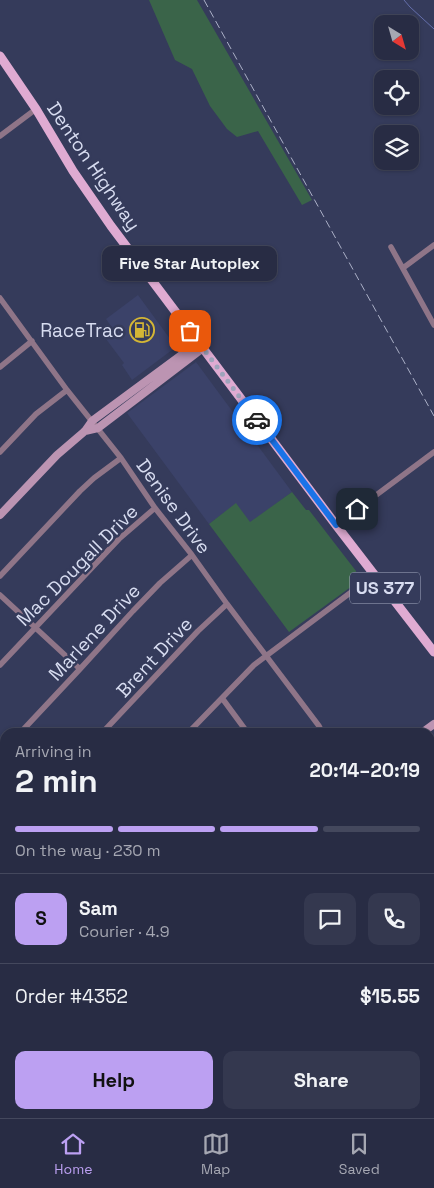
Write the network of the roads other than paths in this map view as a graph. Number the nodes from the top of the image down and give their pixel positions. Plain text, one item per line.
1 (0, 56) edge
2 (36, 109) junction
3 (0, 136) edge
4 (434, 245) edge
5 (391, 247) dead end
6 (402, 268) junction
7 (0, 298) edge
8 (434, 310) edge
9 (428, 314) junction
10 (434, 325) edge
11 (32, 341) junction
12 (201, 345) junction
13 (0, 367) edge
14 (153, 381) junction
15 (67, 390) junction
16 (92, 421) junction
17 (98, 428) junction
18 (86, 431) junction
19 (0, 452) edge
20 (434, 452) edge
21 (121, 458) junction
22 (155, 508) junction
23 (0, 515) edge
24 (336, 525) junction
25 (192, 555) junction
26 (374, 575) junction
27 (0, 576) edge
28 (0, 595) edge
29 (227, 604) junction
30 (36, 628) junction
31 (434, 652) edge
32 (266, 656) junction
33 (0, 665) edge
34 (80, 669) junction
35 (222, 698) junction
36 (25, 728) edge
37 (107, 728) edge
38 (193, 728) edge
39 (244, 728) edge
40 (320, 728) edge

1 - 2 main road, Denton Highway / US 377
2 - 3 street
2 - 12 main road, Denton Highway / US 377
4 - 6 street
5 - 6 street
6 - 9 street
7 - 11 street, Denise Drive
8 - 9 street
9 - 10 street
11 - 13 street
11 - 15 street, Denise Drive
12 - 14 street
12 - 24 main road, Denton Highway / US 377
14 - 16 street
14 - 17 street
15 - 16 street, Denise Drive
15 - 19 street
16 - 17 street, Denise Drive
16 - 18 street
17 - 18 street
17 - 21 street, Denise Drive
18 - 23 street
20 - 24 street
21 - 22 street, Denise Drive
21 - 27 street
22 - 25 street, Denise Drive
22 - 30 street, Mac Dougall Drive
24 - 26 main road, Denton Highway / US 377
25 - 29 street, Denise Drive
25 - 34 street, Marlene Drive
26 - 31 main road, Denton Highway / US 377
26 - 32 street
28 - 30 street
29 - 32 street, Denise Drive
29 - 37 street, Brent Drive
30 - 33 street, Mac Dougall Drive
30 - 34 street
32 - 35 street
32 - 40 street, Denise Drive
34 - 36 street, Marlene Drive
35 - 38 street
35 - 39 street

